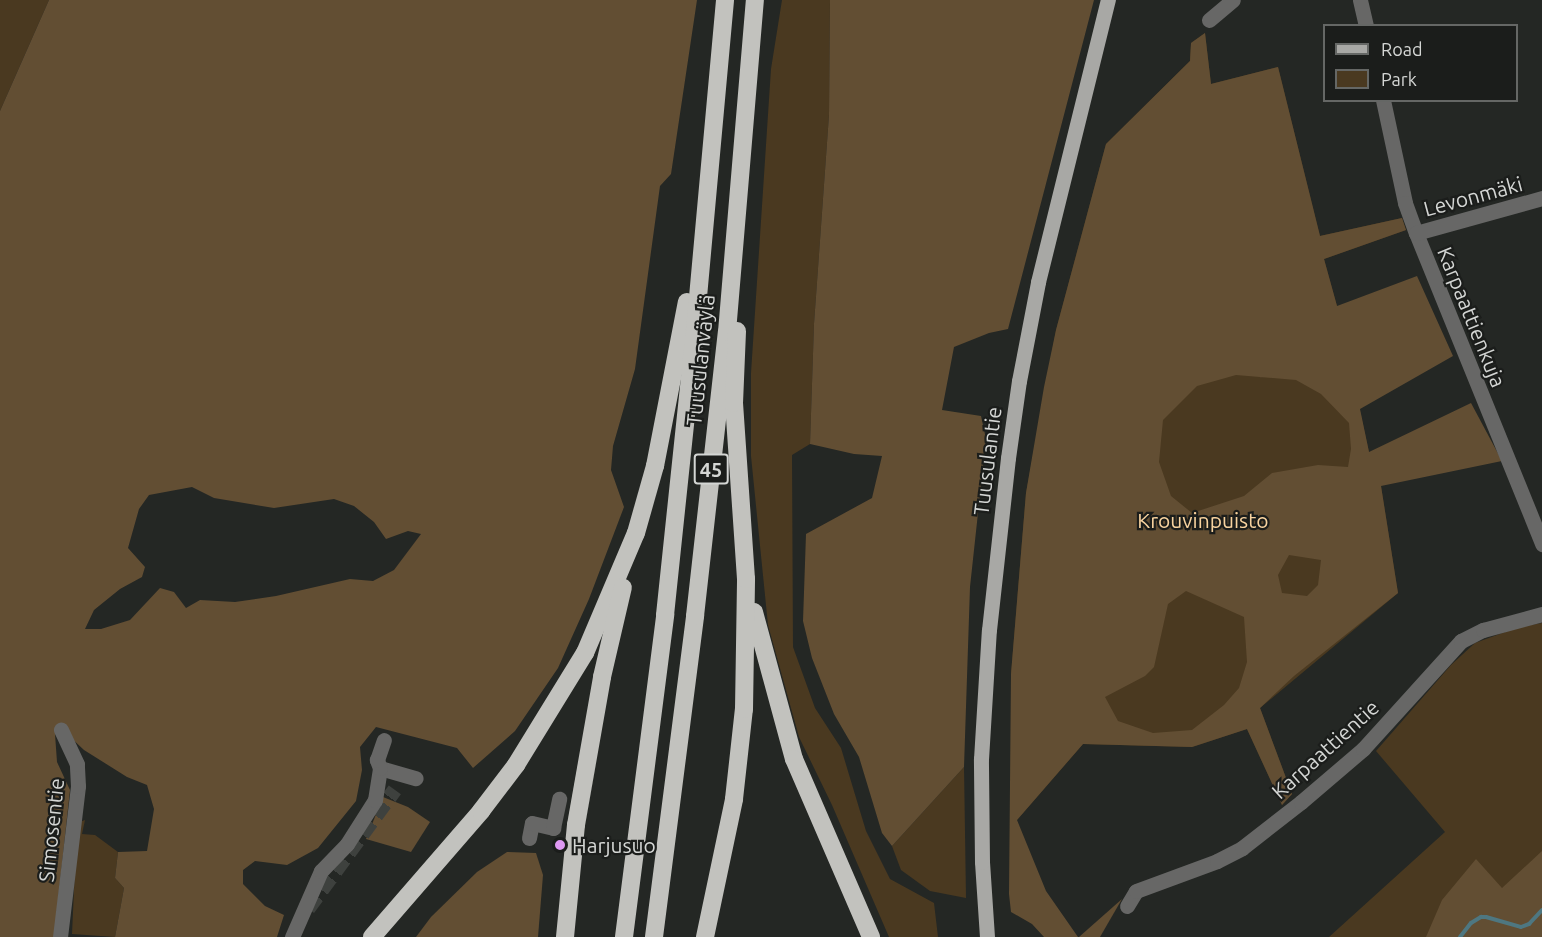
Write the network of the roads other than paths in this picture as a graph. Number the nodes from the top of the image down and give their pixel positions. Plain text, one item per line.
1 (725, 0) edge
2 (755, 0) edge
3 (1108, 0) edge
4 (1233, 0) edge
5 (1360, 0) edge
6 (1209, 20) dead end
7 (1366, 24) edge
8 (1383, 102) edge
9 (1542, 198) edge
10 (706, 206) junction
11 (736, 218) junction
12 (1416, 233) junction
13 (636, 533) junction
14 (1542, 544) edge
15 (746, 579) junction
16 (1542, 614) edge
17 (60, 730) dead end
18 (384, 740) dead end
19 (380, 768) junction
20 (416, 778) dead end
21 (559, 799) dead end
22 (529, 838) dead end
23 (1127, 906) dead end
24 (60, 937) edge
25 (292, 937) edge
26 (372, 937) edge
27 (565, 937) edge
28 (624, 937) edge
29 (654, 937) edge
30 (705, 937) edge
31 (871, 937) edge
32 (987, 937) edge

1 - 10 highway, Tuusulanväylä / 45
2 - 11 highway, Tuusulanväylä / 45
3 - 32 main road, Tuusulantie
4 - 6 street
5 - 7 street
8 - 12 street, Karpaattienkuja
9 - 12 street, Levonmäki
10 - 13 highway
10 - 28 highway, Tuusulanväylä / 45
11 - 15 highway
11 - 29 highway, Tuusulanväylä / 45
12 - 14 street, Karpaattienkuja
13 - 26 highway
13 - 27 highway
15 - 30 highway
15 - 31 highway
16 - 23 street, Karpaattientie
17 - 24 street, Simosentie
18 - 19 street
19 - 20 street
19 - 25 street
21 - 22 street

